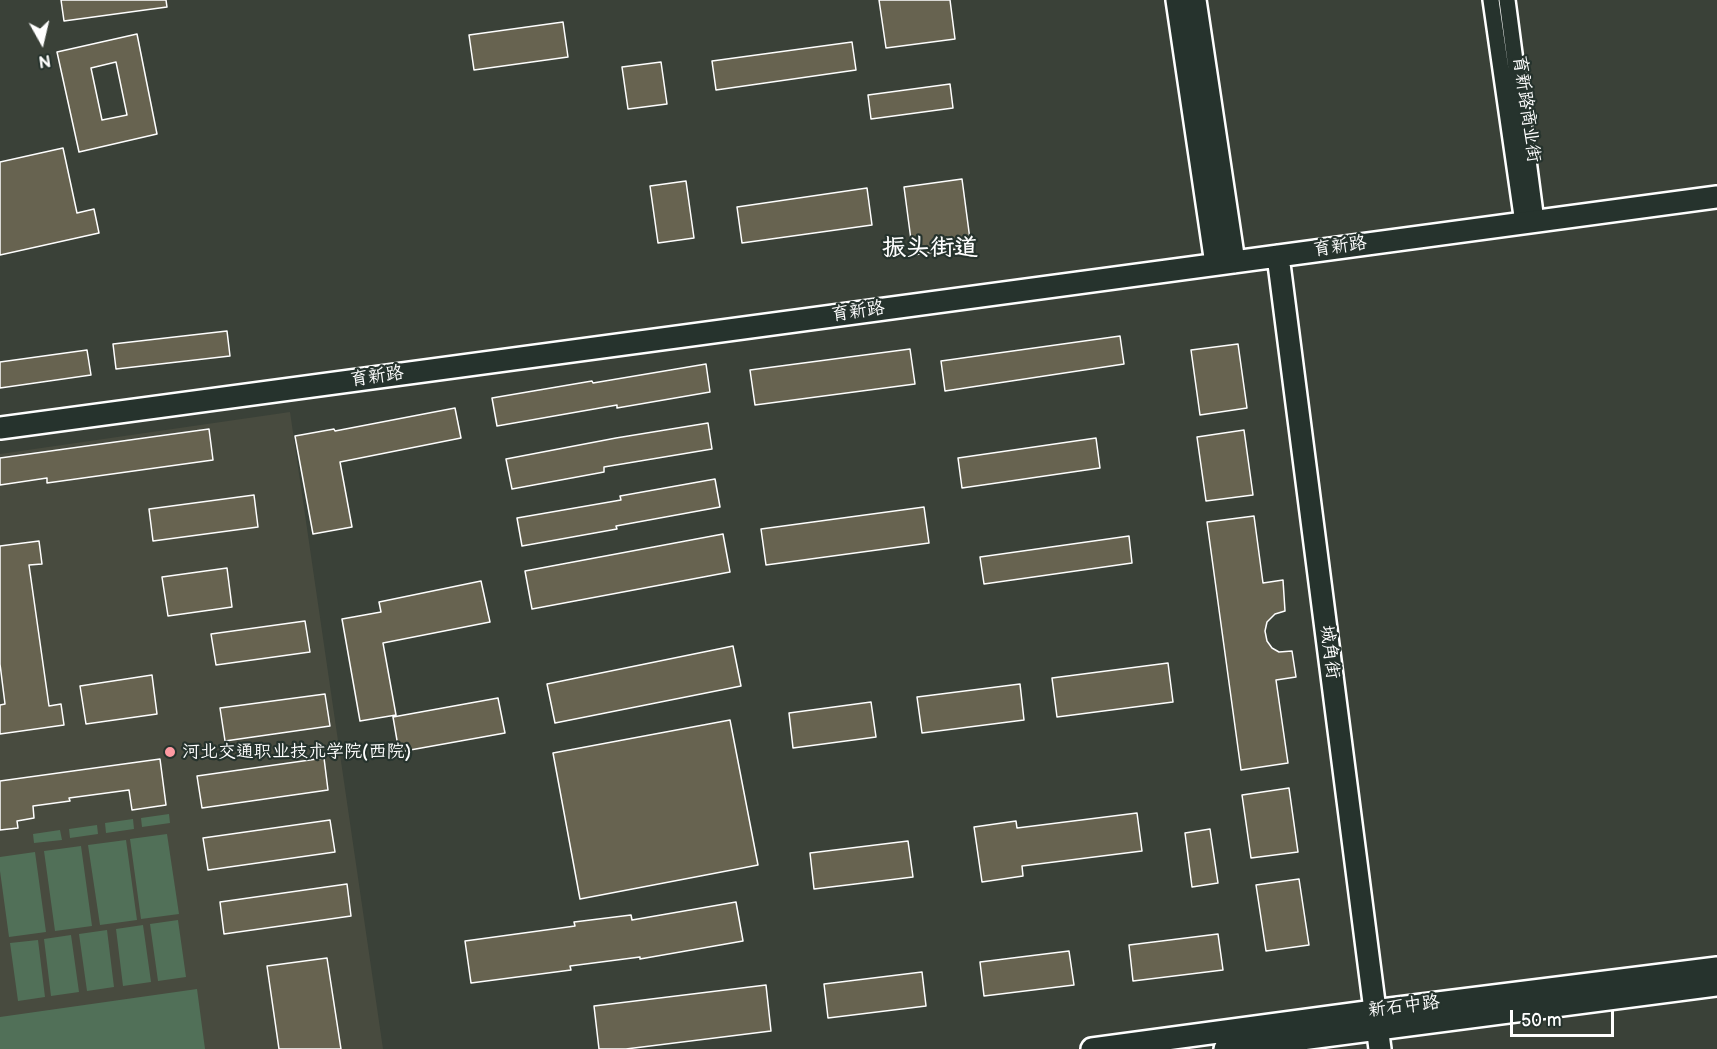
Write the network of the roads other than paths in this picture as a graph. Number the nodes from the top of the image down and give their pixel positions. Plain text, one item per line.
1 (1177, 0) edge
2 (1195, 0) edge
3 (1491, 0) edge
4 (1507, 0) edge
5 (1717, 196) edge
6 (1529, 222) junction
7 (1278, 256) junction
8 (1225, 263) junction
9 (0, 428) edge
10 (1717, 968) edge
11 (1717, 985) edge
12 (1377, 1029) edge
13 (1092, 1049) edge
14 (1226, 1049) edge

1 - 8 street
2 - 8 street
3 - 6 street, 育新路商业街
4 - 6 street, 育新路商业街
5 - 6 street, 育新路
6 - 7 street, 育新路
7 - 8 street, 育新路
7 - 12 street, 城角街
8 - 9 street, 育新路
10 - 12 street, 新石中路
11 - 12 street, 新石中路
12 - 13 street, 新石中路
12 - 14 street, 新石中路

